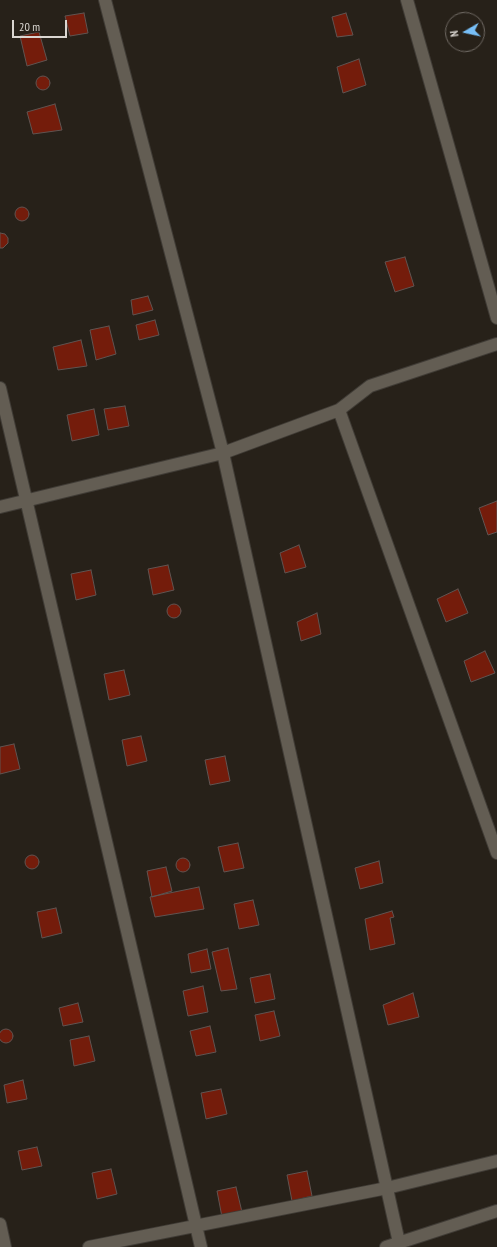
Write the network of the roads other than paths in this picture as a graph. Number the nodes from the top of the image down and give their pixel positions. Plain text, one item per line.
1 (105, 0) edge
2 (407, 0) edge
3 (497, 318) edge
4 (497, 344) edge
5 (0, 388) edge
6 (339, 410) junction
7 (224, 453) junction
8 (26, 501) junction
9 (0, 507) edge
10 (497, 853) edge
11 (497, 1161) edge
12 (387, 1188) junction
13 (497, 1212) edge
14 (0, 1224) edge
15 (196, 1225) junction
16 (400, 1245) edge
17 (5, 1247) edge
18 (89, 1247) edge
19 (201, 1247) edge
20 (386, 1247) edge

1 - 7 street
2 - 3 street
4 - 6 street
5 - 8 street
6 - 7 street
6 - 10 street
7 - 8 street
7 - 12 street
8 - 9 street
8 - 15 street
11 - 12 street
12 - 15 street
12 - 16 street
13 - 16 street
14 - 17 street
15 - 18 street
15 - 19 street
16 - 20 street

